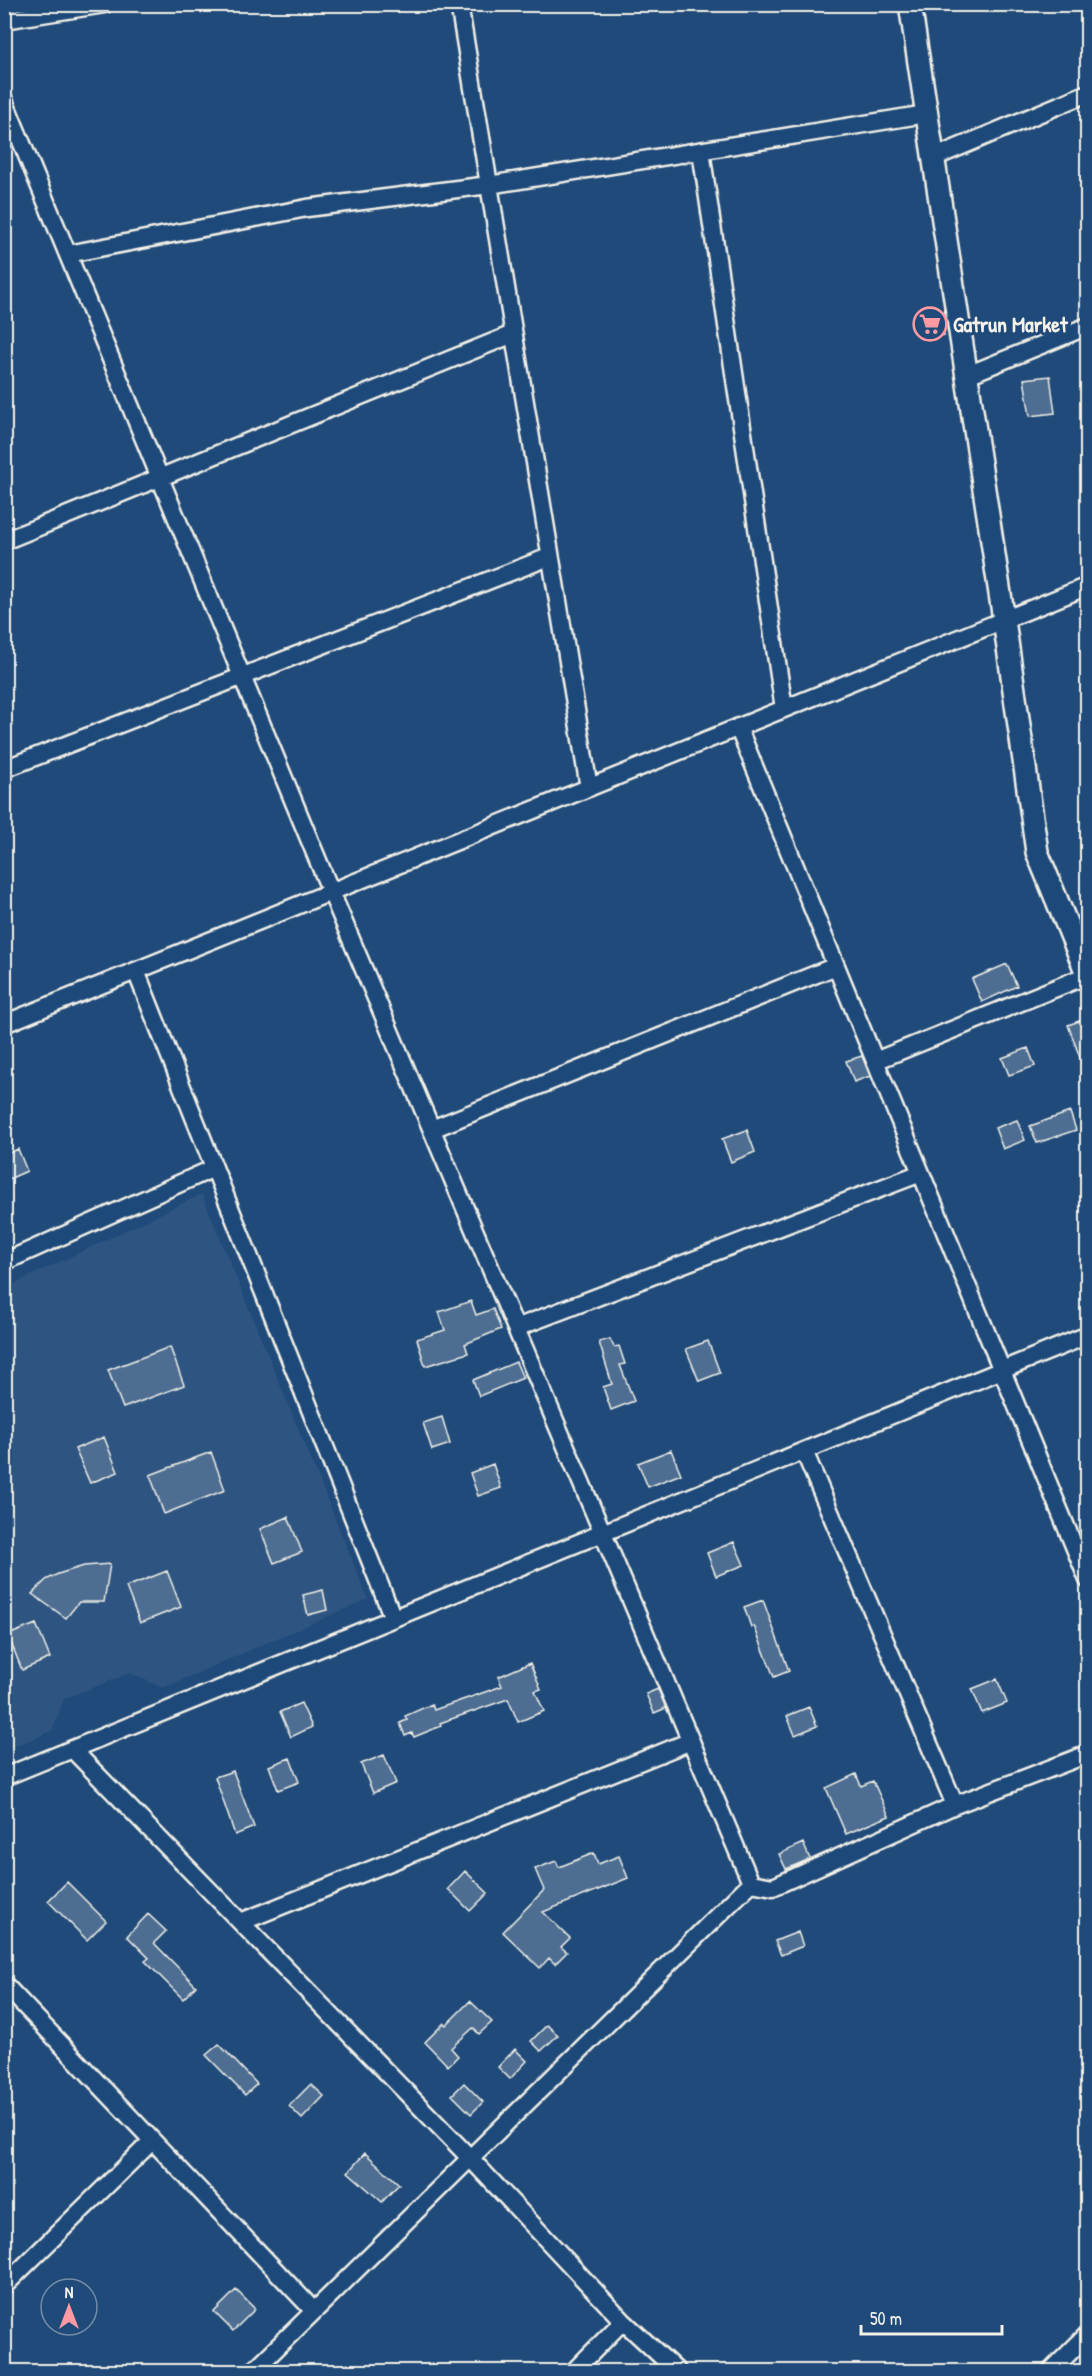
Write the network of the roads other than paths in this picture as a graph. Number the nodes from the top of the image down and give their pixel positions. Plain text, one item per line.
1 (105, 4) edge
2 (459, 4) edge
3 (910, 4) edge
4 (4, 20) edge
5 (1088, 93) edge
6 (4, 100) edge
7 (926, 114) junction
8 (701, 150) junction
9 (933, 158) junction
10 (489, 185) junction
11 (68, 254) junction
12 (1088, 326) edge
13 (513, 334) junction
14 (965, 376) junction
15 (160, 477) junction
16 (4, 541) edge
17 (549, 556) junction
18 (1088, 586) edge
19 (1005, 620) junction
20 (242, 676) junction
21 (784, 709) junction
22 (738, 727) junction
23 (4, 769) edge
24 (589, 788) junction
25 (331, 892) junction
26 (836, 966) junction
27 (136, 971) junction
28 (1087, 976) edge
29 (4, 1024) edge
30 (875, 1061) junction
31 (432, 1129) junction
32 (214, 1168) junction
33 (921, 1173) junction
34 (4, 1262) edge
35 (516, 1328) junction
36 (1088, 1335) edge
37 (1001, 1370) junction
38 (804, 1451) junction
39 (603, 1533) junction
40 (1088, 1580) edge
41 (393, 1618) junction
42 (691, 1741) junction
43 (72, 1749) junction
44 (1088, 1754) edge
45 (4, 1777) edge
46 (955, 1806) junction
47 (751, 1883) junction
48 (241, 1922) junction
49 (6, 1989) edge
50 (152, 2141) junction
51 (470, 2158) junction
52 (4, 2286) edge
53 (314, 2311) junction
54 (623, 2321) junction
55 (1088, 2334) edge
56 (252, 2372) edge
57 (573, 2372) edge
58 (678, 2372) edge
59 (1050, 2372) edge

1 - 4 street
2 - 10 street
3 - 7 street
5 - 9 street
6 - 11 street
7 - 8 street
7 - 9 street
8 - 10 street
8 - 21 street
9 - 14 street
10 - 11 street
10 - 13 street
11 - 15 street
12 - 14 street
13 - 15 street
13 - 17 street
14 - 19 street
15 - 16 street
15 - 20 street
17 - 20 street
17 - 24 street
18 - 19 street
19 - 21 street
19 - 28 street
20 - 23 street
20 - 25 street
21 - 22 street
22 - 24 street
22 - 26 street
24 - 25 street
25 - 27 street
25 - 31 street
26 - 30 street
26 - 31 street
27 - 29 street
27 - 32 street
28 - 30 street
30 - 33 street
31 - 35 street
32 - 34 street
32 - 41 street
33 - 35 street
33 - 37 street
35 - 39 street
36 - 37 street
37 - 38 street
37 - 40 street
38 - 39 street
38 - 46 street
39 - 41 street
39 - 42 street
41 - 43 street
42 - 47 street
42 - 48 street
43 - 45 street
43 - 48 street
44 - 46 street
46 - 47 street
47 - 51 street
48 - 51 street
49 - 50 street
50 - 52 street
50 - 53 street
51 - 53 street
51 - 54 street
53 - 56 street
54 - 57 street
54 - 58 street
55 - 59 street

